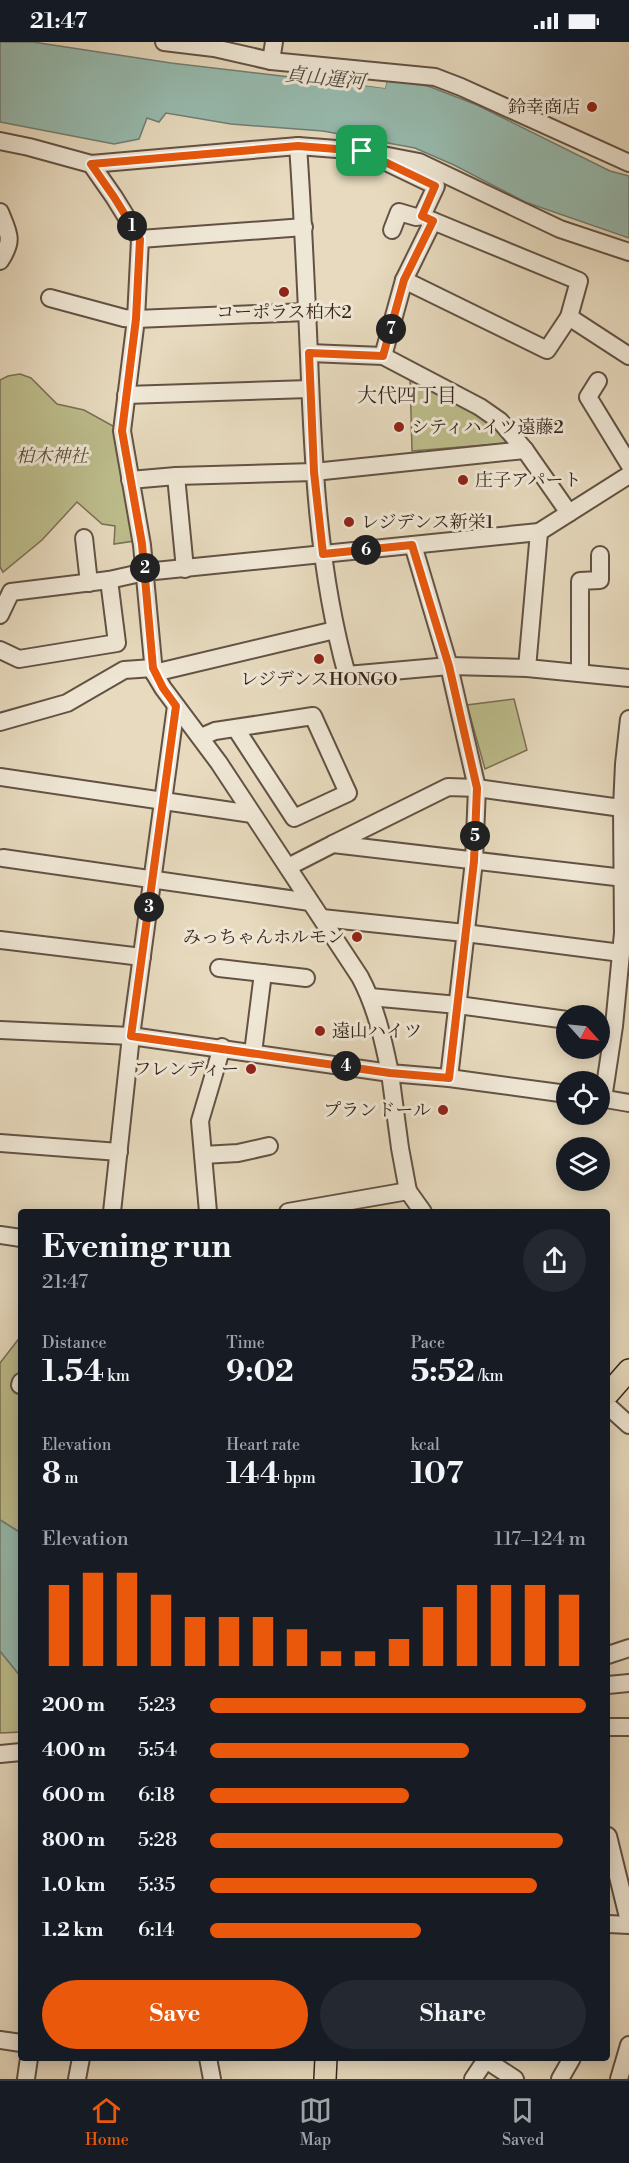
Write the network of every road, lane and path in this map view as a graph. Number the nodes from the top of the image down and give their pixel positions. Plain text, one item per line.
1 (164, 42) edge
2 (274, 42) edge
3 (215, 45) edge
4 (271, 62) junction
5 (0, 141) edge
6 (298, 146) junction
7 (362, 151) junction
8 (629, 163) edge
9 (91, 164) junction
10 (0, 212) edge
11 (428, 218) junction
12 (304, 227) junction
13 (392, 230) dead end
14 (140, 239) junction
15 (629, 252) edge
16 (0, 261) edge
17 (404, 280) junction
18 (50, 298) dead end
19 (306, 312) junction
20 (569, 316) junction
21 (136, 319) junction
22 (309, 353) junction
23 (383, 356) junction
24 (629, 356) edge
25 (598, 381) dead end
26 (310, 389) junction
27 (126, 395) junction
28 (525, 450) junction
29 (629, 464) edge
30 (314, 472) junction
31 (629, 475) edge
32 (176, 476) junction
33 (130, 480) junction
34 (569, 513) junction
35 (539, 532) junction
36 (84, 538) dead end
37 (412, 545) junction
38 (323, 554) junction
39 (600, 555) dead end
40 (185, 569) junction
41 (145, 572) junction
42 (109, 580) junction
43 (89, 583) junction
44 (0, 615) edge
45 (335, 630) junction
46 (0, 650) edge
47 (449, 666) junction
48 (527, 668) junction
49 (154, 670) junction
50 (580, 673) junction
51 (629, 678) edge
52 (176, 706) junction
53 (629, 719) edge
54 (0, 722) edge
55 (236, 729) junction
56 (201, 737) junction
57 (0, 777) edge
58 (477, 788) junction
59 (162, 802) junction
60 (626, 809) edge
61 (252, 814) junction
62 (333, 844) junction
63 (3, 858) dead end
64 (474, 861) junction
65 (288, 867) junction
66 (624, 878) junction
67 (152, 881) junction
68 (310, 902) junction
69 (322, 918) junction
70 (465, 933) junction
71 (0, 940) edge
72 (621, 953) junction
73 (142, 957) junction
74 (219, 968) dead end
75 (263, 973) junction
76 (306, 978) dead end
77 (370, 997) junction
78 (458, 1005) junction
79 (610, 1010) edge
80 (556, 1018) edge
81 (0, 1030) edge
82 (131, 1036) junction
83 (222, 1047) junction
84 (253, 1053) junction
85 (390, 1073) junction
86 (449, 1078) junction
87 (556, 1093) edge
88 (610, 1100) edge
89 (629, 1103) edge
90 (0, 1143) edge
91 (269, 1146) dead end
92 (119, 1152) junction
93 (203, 1155) junction
94 (408, 1191) junction
95 (354, 1206) edge
96 (112, 1209) edge
97 (208, 1209) edge
98 (321, 1209) edge
99 (421, 1209) edge
100 (0, 1235) edge
101 (18, 1238) edge
102 (629, 1370) edge
103 (610, 1392) edge
104 (610, 1408) edge
105 (629, 1425) edge
106 (629, 1647) edge
107 (610, 1654) edge
108 (629, 1683) edge
109 (610, 1685) edge
110 (610, 1727) edge
111 (629, 1727) edge
112 (18, 1752) edge
113 (0, 1754) edge
114 (610, 1841) edge
115 (624, 1875) edge
116 (629, 1923) edge
117 (610, 1924) edge
118 (0, 2040) edge
119 (18, 2043) edge
120 (629, 2045) edge
121 (29, 2061) edge
122 (80, 2061) edge
123 (209, 2061) edge
124 (326, 2061) edge
125 (486, 2061) edge
126 (490, 2061) edge
127 (570, 2061) edge
128 (26, 2079) edge
129 (77, 2079) edge
130 (212, 2079) edge
131 (325, 2079) edge
132 (472, 2079) edge
133 (515, 2079) edge
134 (560, 2079) edge
135 (619, 2079) edge

1 - 3 street
2 - 4 street
3 - 4 street
4 - 8 street
5 - 9 street
6 - 7 street
6 - 9 street
6 - 12 street
7 - 11 street
7 - 15 street
9 - 14 street
10 - 16 street
11 - 13 street
11 - 17 street
11 - 20 street
12 - 14 street
12 - 19 street
14 - 21 street
17 - 20 street
17 - 23 street
18 - 21 street
19 - 21 street
19 - 22 street
20 - 24 street
21 - 27 street
22 - 23 street
22 - 26 street
23 - 28 street
25 - 29 street
26 - 27 street
26 - 30 street
27 - 33 street
28 - 30 street
28 - 34 street
30 - 32 street
30 - 38 street
31 - 34 street
32 - 33 street
32 - 40 street
33 - 41 street
34 - 35 street
35 - 37 street
35 - 48 street
36 - 43 street
37 - 38 street
37 - 47 street
38 - 40 street
38 - 45 street
39 - 50 street
40 - 41 street
41 - 42 street
41 - 49 street
42 - 43 street
42 - 46 street
43 - 44 street
45 - 47 street
45 - 49 street
47 - 48 street
47 - 58 street
48 - 50 street
49 - 52 street
49 - 54 street
50 - 51 street
52 - 56 street
52 - 59 street
53 - 60 street
55 - 55 street
55 - 56 street
56 - 61 street
57 - 59 street
58 - 60 street
58 - 62 street
58 - 64 street
59 - 61 street
59 - 67 street
60 - 66 street
61 - 65 street
62 - 64 street
62 - 65 street
63 - 67 street
64 - 66 street
64 - 70 street
65 - 68 street
66 - 72 street
67 - 68 street
67 - 73 street
68 - 69 street
69 - 70 street
69 - 77 street
70 - 72 street
70 - 78 street
71 - 73 street
72 - 79 street
73 - 82 street
74 - 75 street
75 - 76 street
75 - 84 street
77 - 78 street
77 - 85 street
78 - 80 street
78 - 86 street
81 - 82 street
82 - 83 street
82 - 92 street
83 - 84 street
83 - 93 street
84 - 85 street
85 - 86 street
85 - 94 street
86 - 87 street
88 - 89 street
90 - 92 street
91 - 93 street
92 - 96 street
93 - 97 street
94 - 95 street
94 - 99 street
95 - 98 street
100 - 101 street
102 - 103 main road
104 - 105 street
106 - 107 street
108 - 109 street
110 - 111 street
112 - 113 street
114 - 115 street
115 - 116 street
116 - 117 street
118 - 119 street
120 - 135 street
121 - 128 street
122 - 129 street
123 - 130 street
124 - 131 main road
125 - 132 street
126 - 133 street
127 - 134 street

